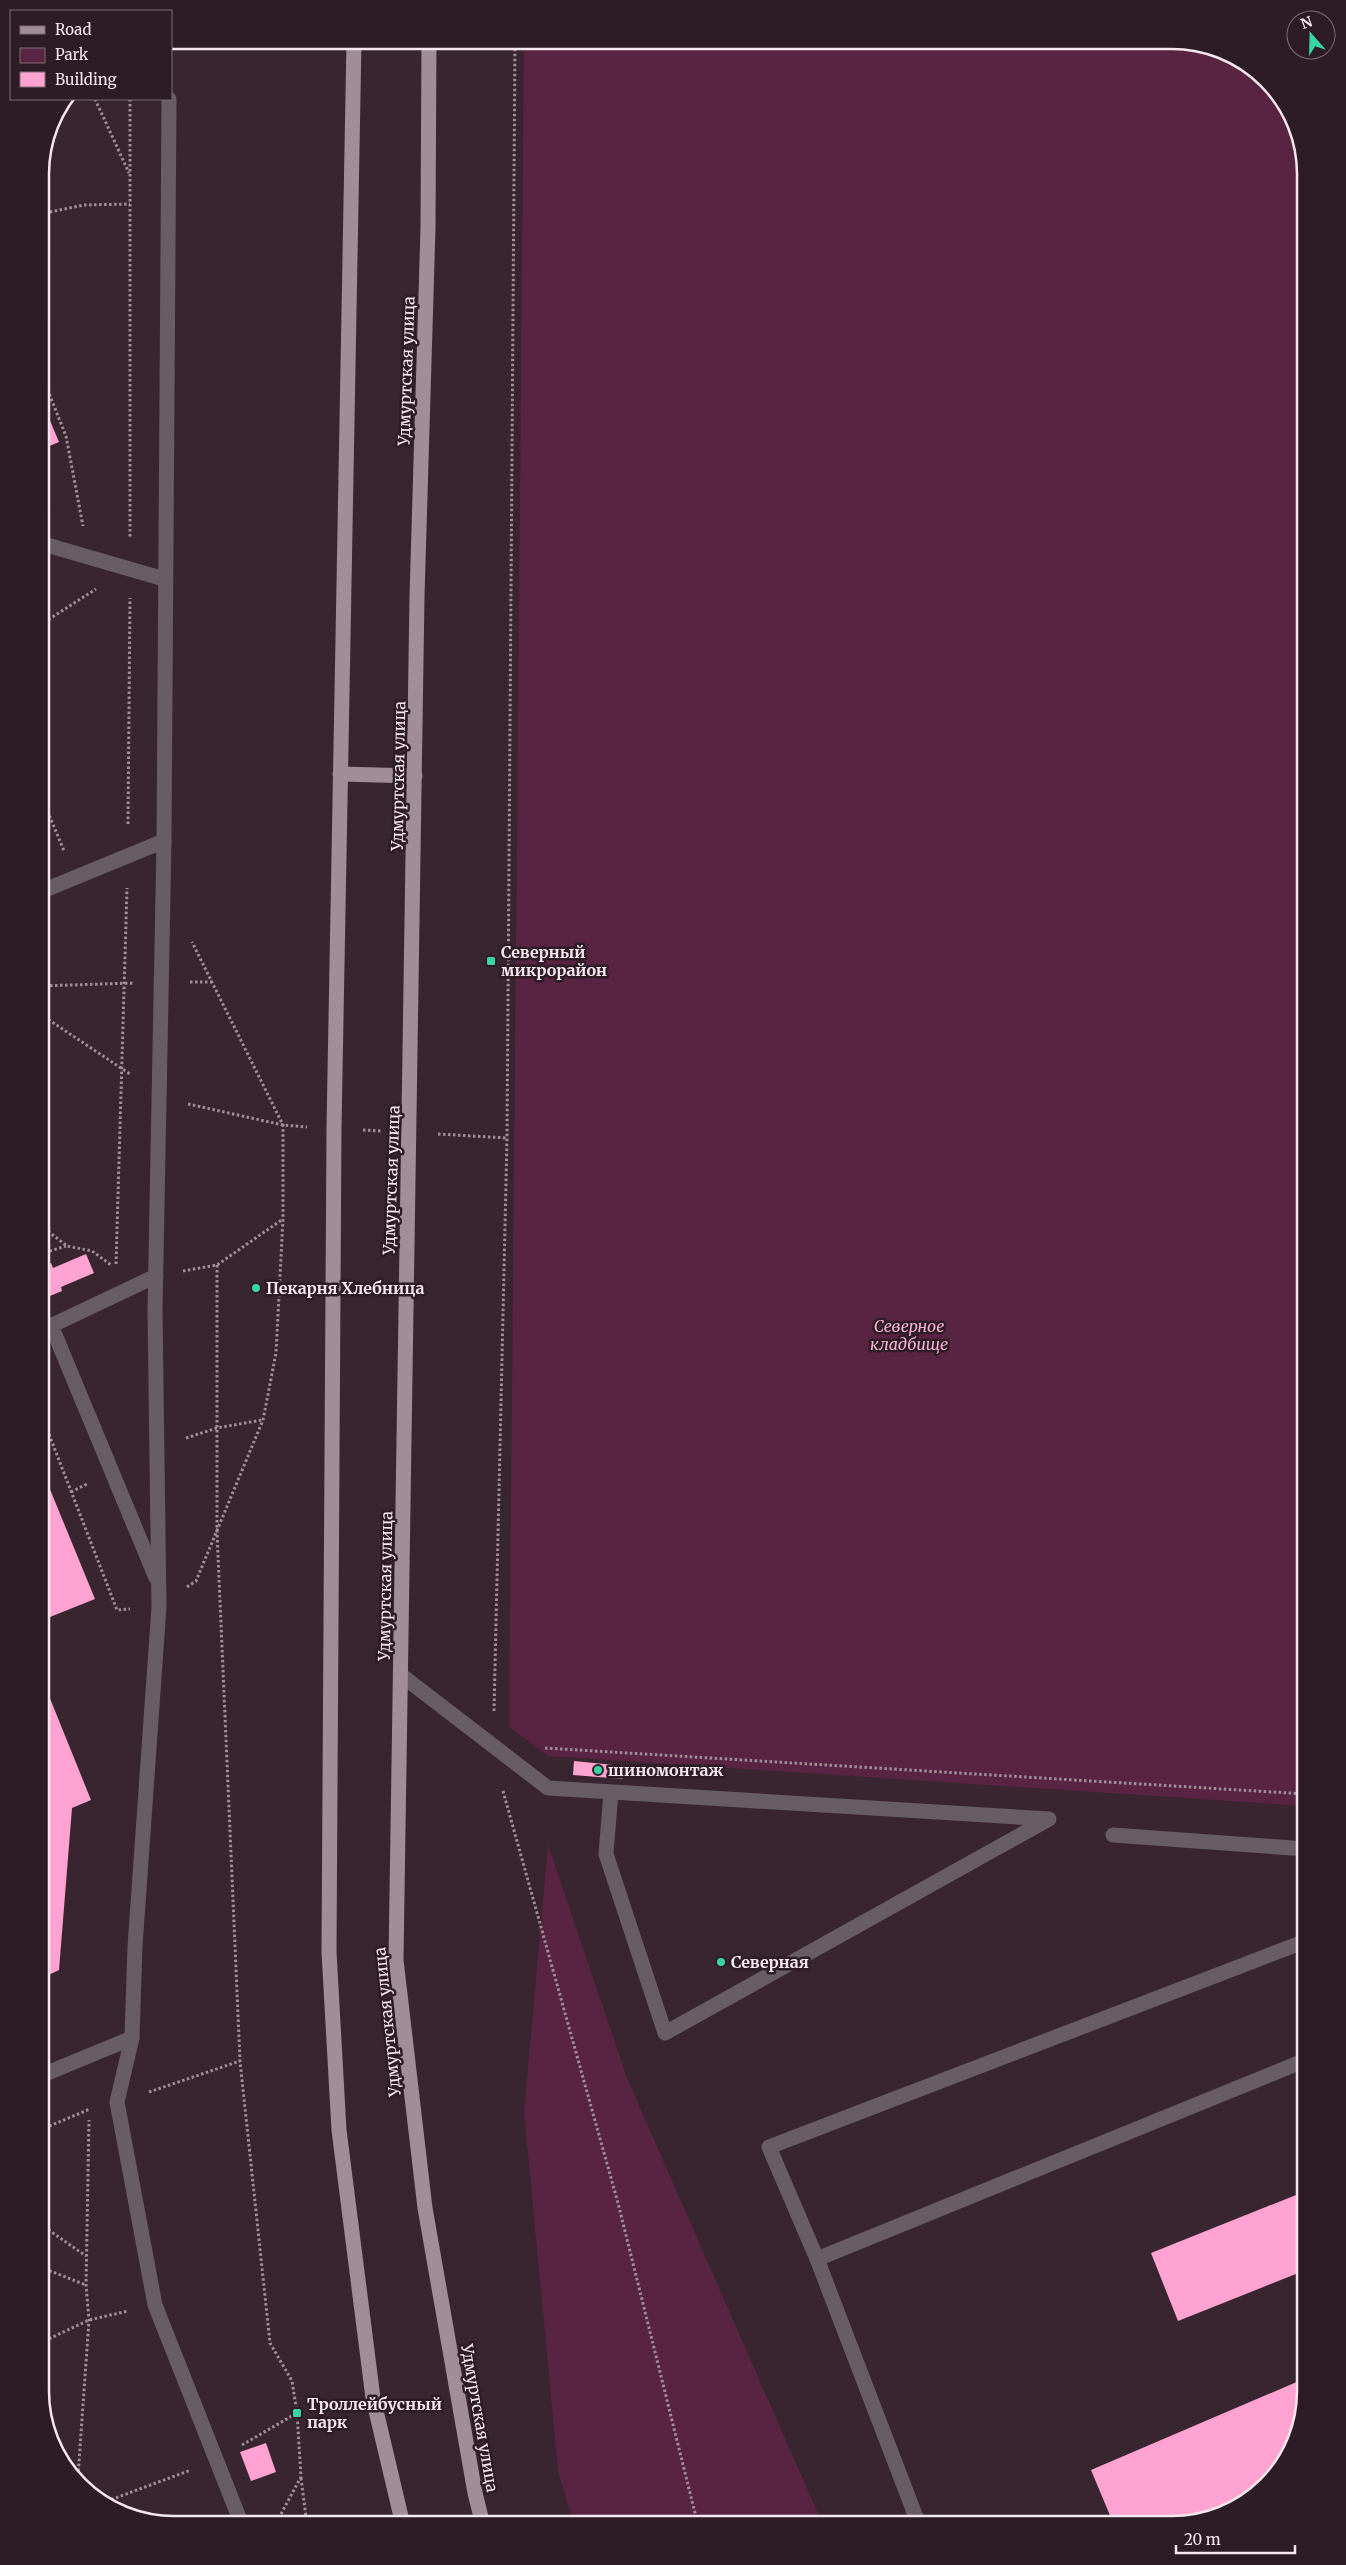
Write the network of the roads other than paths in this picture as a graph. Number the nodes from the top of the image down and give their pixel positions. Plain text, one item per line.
1 (354, 49) edge
2 (429, 49) edge
3 (169, 100) edge
4 (49, 545) edge
5 (164, 578) junction
6 (340, 774) junction
7 (415, 776) junction
8 (164, 842) junction
9 (49, 888) edge
10 (156, 1276) junction
11 (49, 1327) edge
12 (49, 1335) edge
13 (159, 1586) junction
14 (401, 1675) junction
15 (610, 1792) junction
16 (1113, 1835) dead end
17 (1297, 1848) edge
18 (1297, 1944) edge
19 (132, 2038) junction
20 (1297, 2064) edge
21 (49, 2072) edge
22 (817, 2259) junction
23 (238, 2516) edge
24 (401, 2516) edge
25 (481, 2516) edge
26 (915, 2516) edge

1 - 6 main road
2 - 7 main road, Удмуртская улица
3 - 5 street
4 - 5 street
5 - 8 street
6 - 7 main road
6 - 24 main road
7 - 14 main road, Удмуртская улица
8 - 9 street
8 - 10 street
10 - 11 street
10 - 13 street
12 - 13 street
13 - 19 street
14 - 15 street
14 - 25 main road, Удмуртская улица
15 - 15 street
16 - 17 street
18 - 22 street
19 - 21 street
19 - 23 street
20 - 22 street
22 - 26 street

